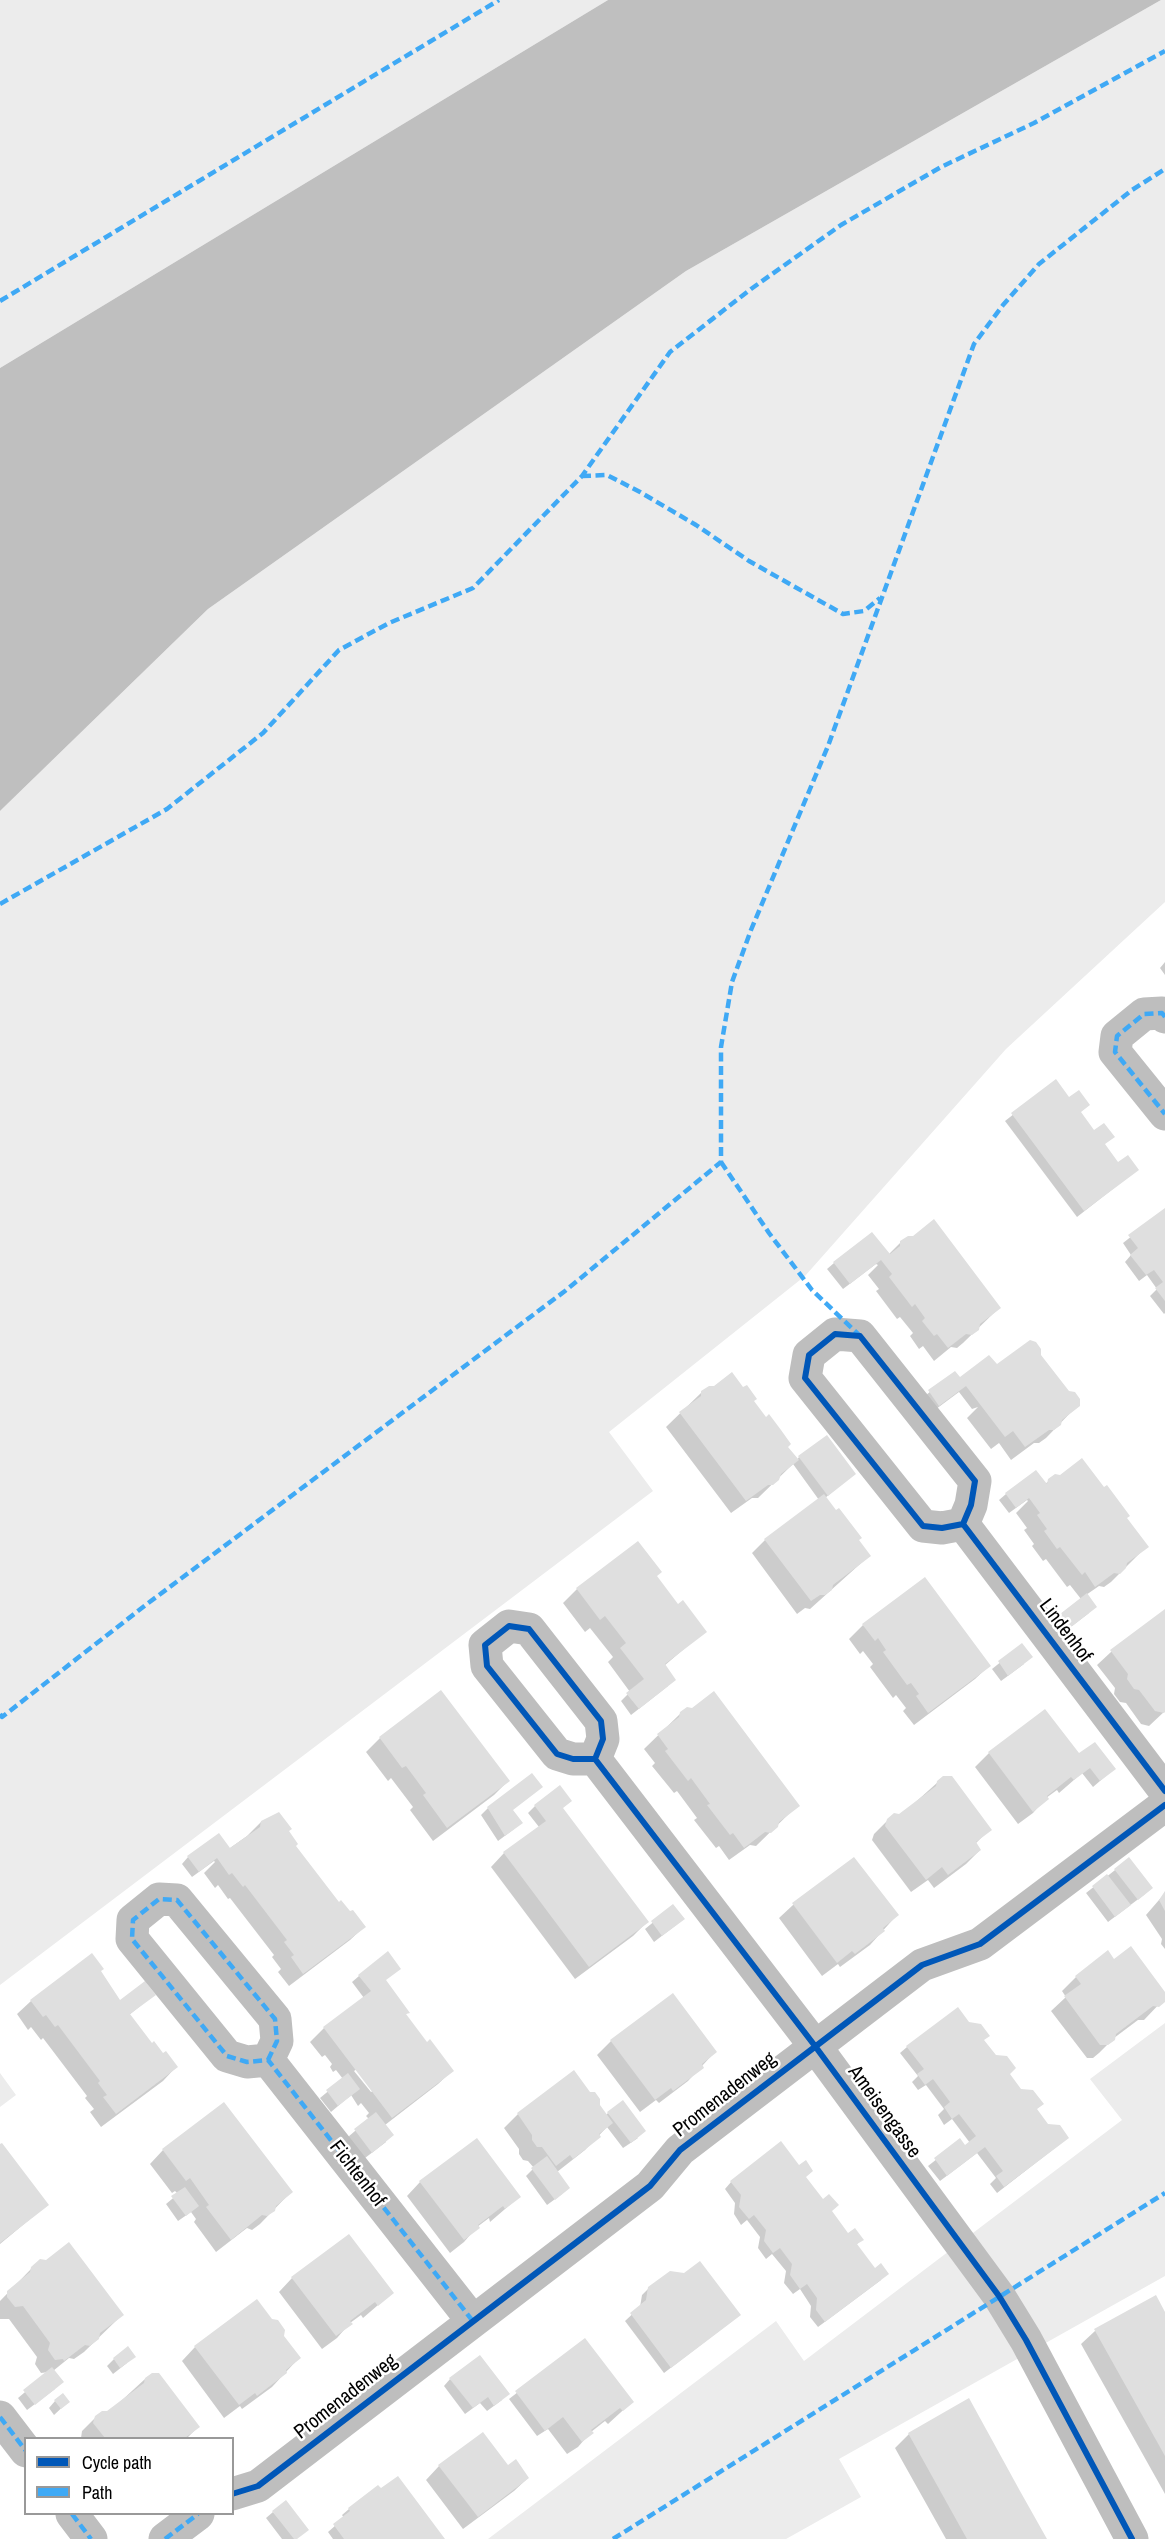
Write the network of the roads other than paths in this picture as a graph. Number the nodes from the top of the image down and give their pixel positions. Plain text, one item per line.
1 (1165, 1017) edge
2 (1165, 1114) edge
3 (963, 1524) junction
4 (595, 1759) junction
5 (1165, 1791) edge
6 (1165, 1805) edge
7 (815, 2046) junction
8 (268, 2060) junction
9 (472, 2320) junction
10 (0, 2417) edge
11 (24, 2448) edge
12 (234, 2493) edge
13 (73, 2515) edge
14 (197, 2515) edge
15 (91, 2539) edge
16 (165, 2539) edge
17 (1132, 2539) edge

1 - 2 street
3 - 3 street
3 - 5 street, Lindenhof
4 - 4 street
4 - 7 street, Ameisengasse
6 - 7 street, Promenadenweg
7 - 9 street, Promenadenweg
7 - 17 street, Ameisengasse
8 - 8 street
8 - 9 street, Fichtenhof
9 - 12 street, Promenadenweg
10 - 11 street
13 - 15 street
14 - 16 street

